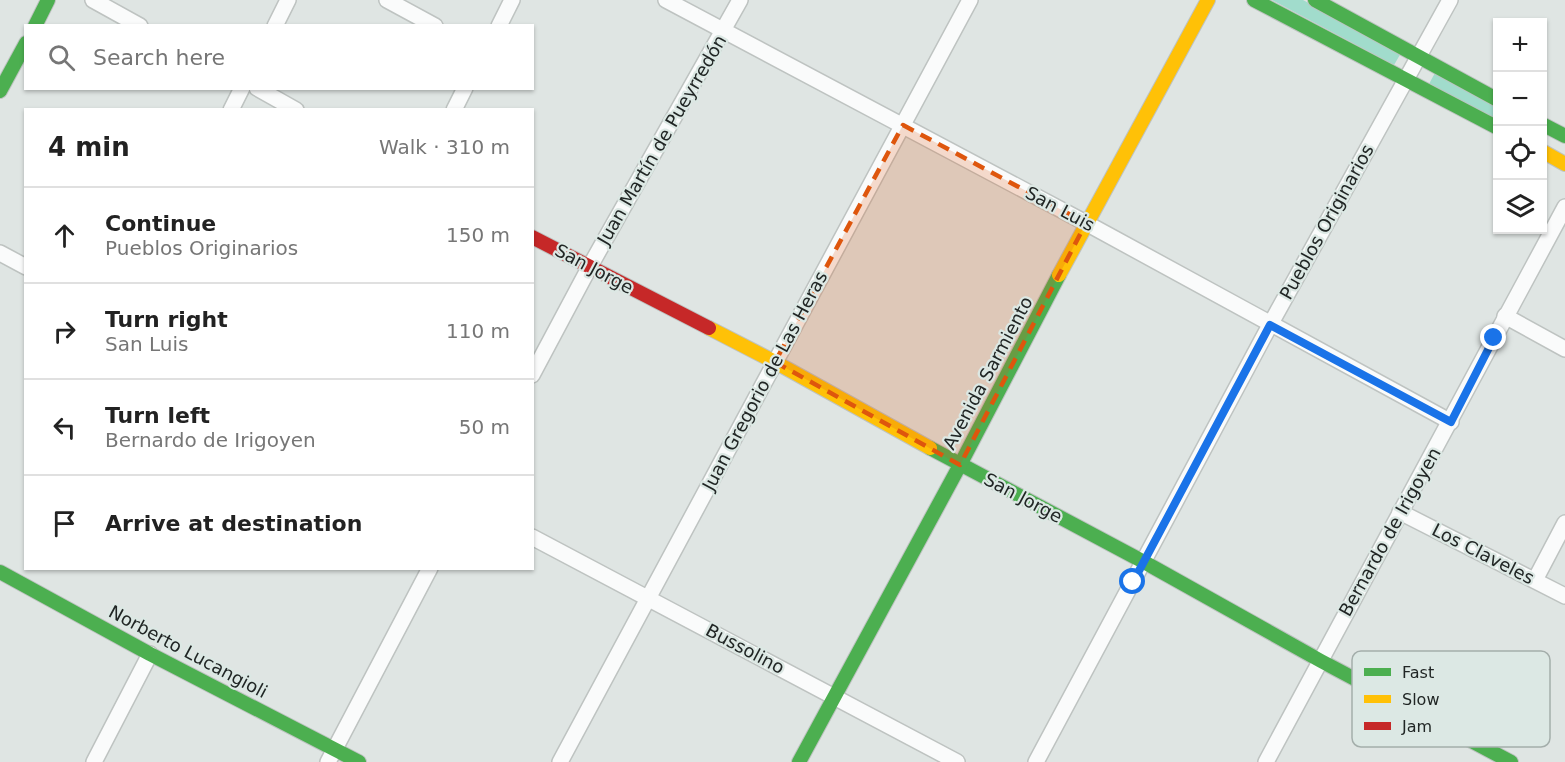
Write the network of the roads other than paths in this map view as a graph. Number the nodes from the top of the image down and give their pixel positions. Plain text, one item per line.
1 (48, 0) edge
2 (93, 0) edge
3 (288, 0) edge
4 (387, 0) edge
5 (512, 0) edge
6 (666, 0) edge
7 (740, 0) edge
8 (969, 0) edge
9 (1208, 0) edge
10 (1254, 0) edge
11 (1315, 0) edge
12 (1450, 0) edge
13 (35, 24) edge
14 (136, 24) edge
15 (276, 24) edge
16 (431, 24) edge
17 (500, 24) edge
18 (724, 31) junction
19 (24, 47) edge
20 (1418, 57) junction
21 (1406, 80) junction
22 (241, 90) edge
23 (261, 90) edge
24 (464, 90) edge
25 (0, 91) edge
26 (1493, 98) edge
27 (232, 108) edge
28 (292, 108) edge
29 (455, 108) edge
30 (903, 125) junction
31 (1493, 126) edge
32 (1546, 126) edge
33 (1565, 136) edge
34 (1547, 154) edge
35 (1565, 164) edge
36 (1565, 207) edge
37 (1086, 223) junction
38 (534, 238) edge
39 (0, 253) edge
40 (24, 266) edge
41 (589, 268) junction
42 (1505, 316) junction
43 (1270, 325) junction
44 (1565, 349) edge
45 (775, 362) junction
46 (534, 371) edge
47 (1451, 422) junction
48 (960, 465) junction
49 (1400, 512) junction
50 (1565, 523) edge
51 (534, 538) edge
52 (1144, 562) junction
53 (429, 570) edge
54 (0, 572) edge
55 (1534, 580) junction
56 (1565, 596) edge
57 (649, 599) junction
58 (150, 654) junction
59 (1321, 661) junction
60 (1352, 677) edge
61 (835, 696) junction
62 (1483, 747) edge
63 (332, 756) edge
64 (94, 762) edge
65 (360, 762) edge
66 (560, 762) edge
67 (799, 762) edge
68 (957, 762) edge
69 (1036, 762) edge
70 (1266, 762) edge
71 (1511, 762) edge

1 - 13 street
2 - 14 street
3 - 15 street
4 - 16 street
5 - 17 street
6 - 18 street, San Luis
7 - 18 street, Juan Martín de Pueyrredón
8 - 30 street, Juan Gregorio de Las Heras
9 - 37 street, Avenida Sarmiento
10 - 21 street
11 - 20 street
12 - 20 street, Pueblos Originarios
18 - 30 street, San Luis
18 - 41 street, Juan Martín de Pueyrredón
19 - 25 street
20 - 21 street, Pueblos Originarios
20 - 26 street
21 - 31 street
21 - 43 street, Pueblos Originarios
22 - 27 street
23 - 28 street
24 - 29 street
30 - 37 street, San Luis
30 - 45 street, Juan Gregorio de Las Heras
32 - 33 street
34 - 35 street
36 - 42 street, Bernardo de Irigoyen
37 - 43 street, San Luis
37 - 48 street, Avenida Sarmiento
38 - 41 street, San Jorge
39 - 40 street
41 - 45 street, San Jorge
41 - 46 street, Juan Martín de Pueyrredón
42 - 44 street
42 - 47 street, Bernardo de Irigoyen
43 - 47 street, San Luis
43 - 52 street, Pueblos Originarios
45 - 48 street, San Jorge
45 - 57 street, Juan Gregorio de Las Heras
47 - 49 street, Bernardo de Irigoyen
48 - 52 street, San Jorge
48 - 61 street, Avenida Sarmiento
49 - 55 street, Los Claveles
49 - 59 street, Bernardo de Irigoyen
50 - 55 street
51 - 57 street, Bussolino
52 - 59 street, San Jorge
52 - 69 street, Pueblos Originarios
53 - 63 street
54 - 58 street, Norberto Lucangioli
55 - 56 street, Los Claveles
57 - 61 street, Bussolino
57 - 66 street, Juan Gregorio de Las Heras
58 - 63 street, Norberto Lucangioli
58 - 64 street
59 - 60 street, San Jorge
59 - 70 street, Bernardo de Irigoyen
61 - 67 street, Avenida Sarmiento
61 - 68 street, Bussolino
62 - 71 street, San Jorge
63 - 65 street, Norberto Lucangioli

